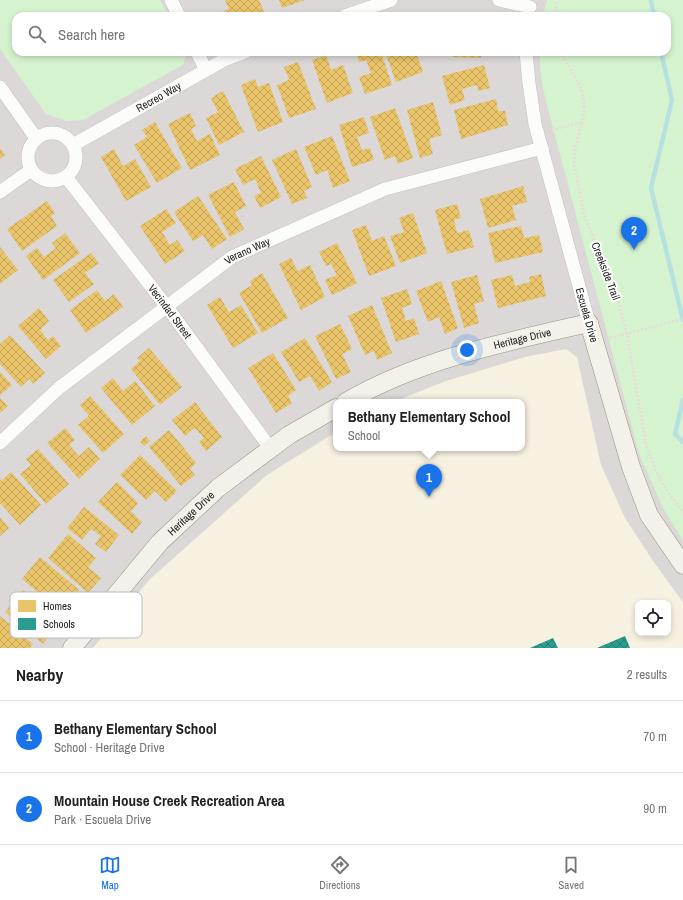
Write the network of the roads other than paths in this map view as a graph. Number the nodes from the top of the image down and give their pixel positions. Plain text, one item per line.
1 (171, 0) edge
2 (391, 0) edge
3 (499, 0) edge
4 (530, 8) edge
5 (177, 12) edge
6 (356, 12) edge
7 (199, 56) edge
8 (234, 56) edge
9 (526, 56) edge
10 (206, 70) junction
11 (0, 87) edge
12 (36, 138) junction
13 (73, 145) junction
14 (542, 148) junction
15 (31, 170) junction
16 (66, 177) junction
17 (0, 192) edge
18 (166, 306) junction
19 (589, 323) junction
20 (351, 399) edge
21 (333, 410) edge
22 (0, 443) edge
23 (271, 449) junction
24 (683, 565) edge
25 (118, 592) edge
26 (80, 638) edge
27 (72, 648) edge

1 - 5 street
2 - 6 street
3 - 4 street
7 - 10 street
8 - 10 street, Recreo Way
9 - 14 street, Escuela Drive
10 - 13 street, Recreo Way
11 - 12 street
12 - 13 street
12 - 15 street
13 - 16 street
14 - 18 street, Verano Way
14 - 19 street, Escuela Drive
15 - 16 street
15 - 17 street
16 - 18 street, Vecindad Street
18 - 22 street, Verano Way
18 - 23 street, Vecindad Street
19 - 20 street, Heritage Drive
19 - 24 street, Escuela Drive
21 - 23 street, Heritage Drive
23 - 25 street, Heritage Drive
26 - 27 street, Heritage Drive

